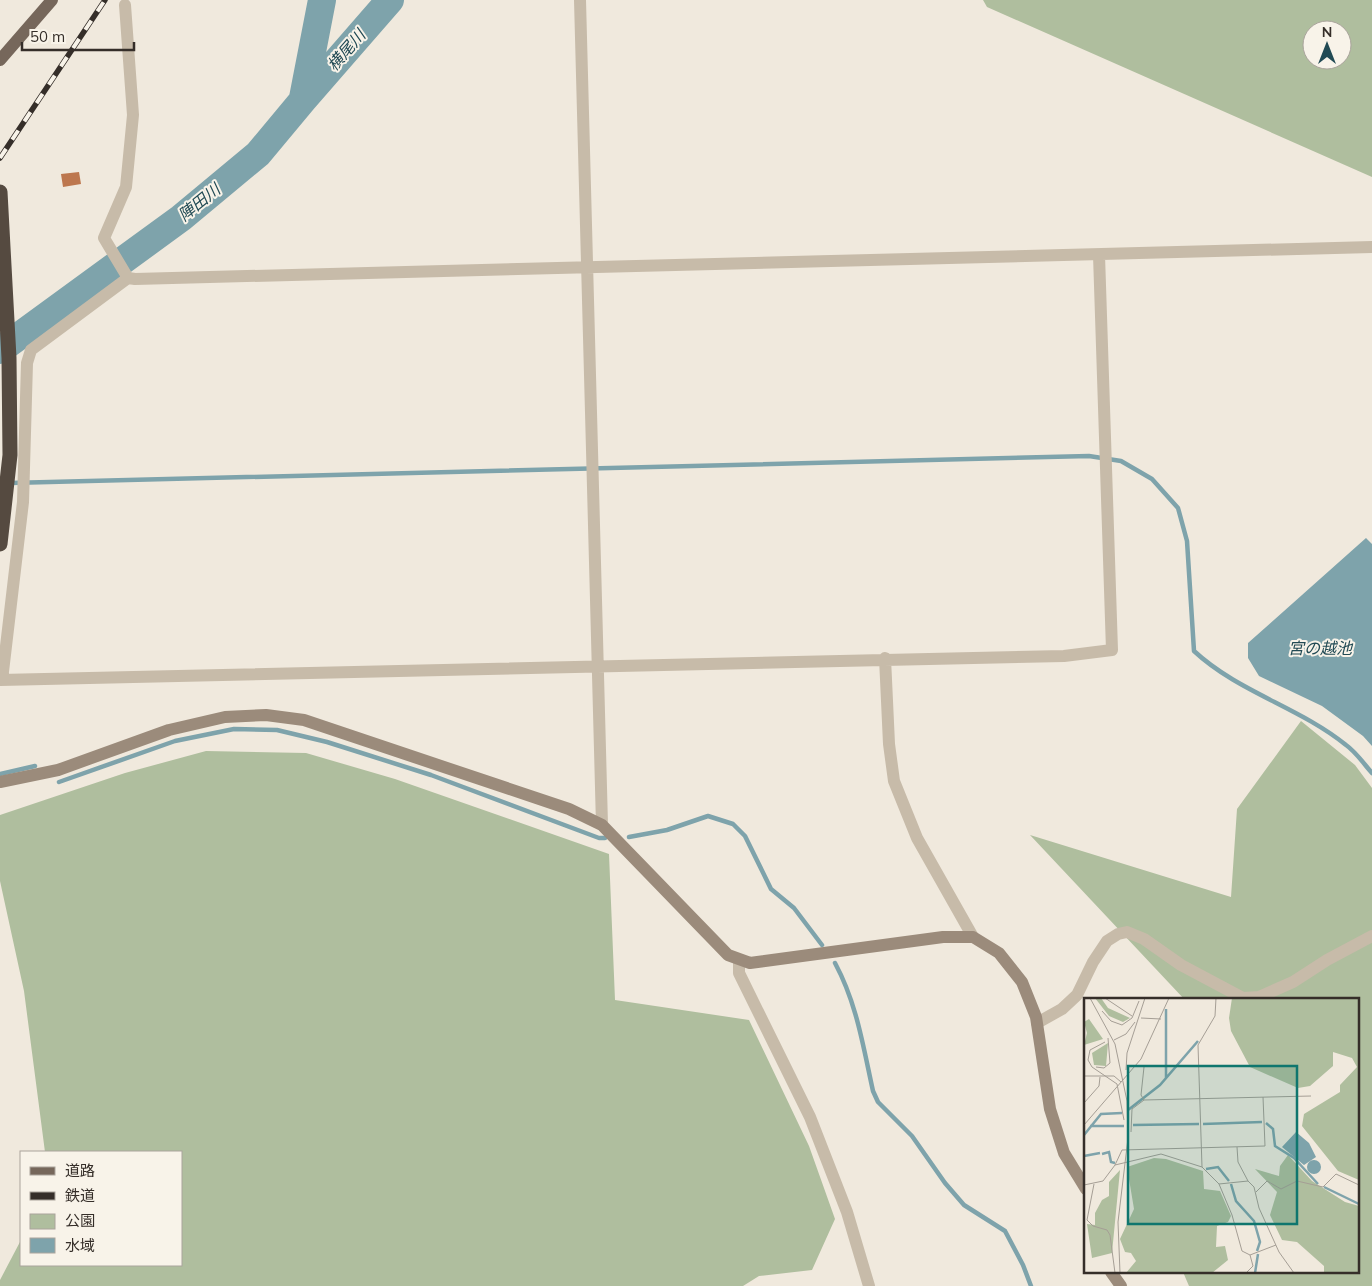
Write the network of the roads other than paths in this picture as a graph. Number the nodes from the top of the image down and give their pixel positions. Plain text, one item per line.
1 (52, 0) edge
2 (580, 0) edge
3 (125, 5) dead end
4 (0, 60) edge
5 (0, 192) edge
6 (1372, 247) edge
7 (1099, 255) junction
8 (586, 270) junction
9 (127, 274) junction
10 (0, 544) edge
11 (885, 658) junction
12 (598, 665) junction
13 (1, 680) edge
14 (0, 782) edge
15 (602, 825) junction
16 (1372, 936) edge
17 (973, 937) junction
18 (739, 960) junction
19 (1036, 1022) junction
20 (1084, 1186) edge
21 (1112, 1274) edge
22 (869, 1286) edge
23 (1121, 1286) edge

1 - 4 main road
2 - 8 street
3 - 9 street
5 - 10 highway
6 - 7 street
7 - 8 street
7 - 11 street
8 - 9 street
8 - 12 street
9 - 13 street
11 - 12 street
11 - 17 street
12 - 13 street
12 - 15 street
14 - 15 street
15 - 18 street
16 - 19 street
17 - 18 street
17 - 19 street
18 - 22 street
19 - 20 street
21 - 23 street

